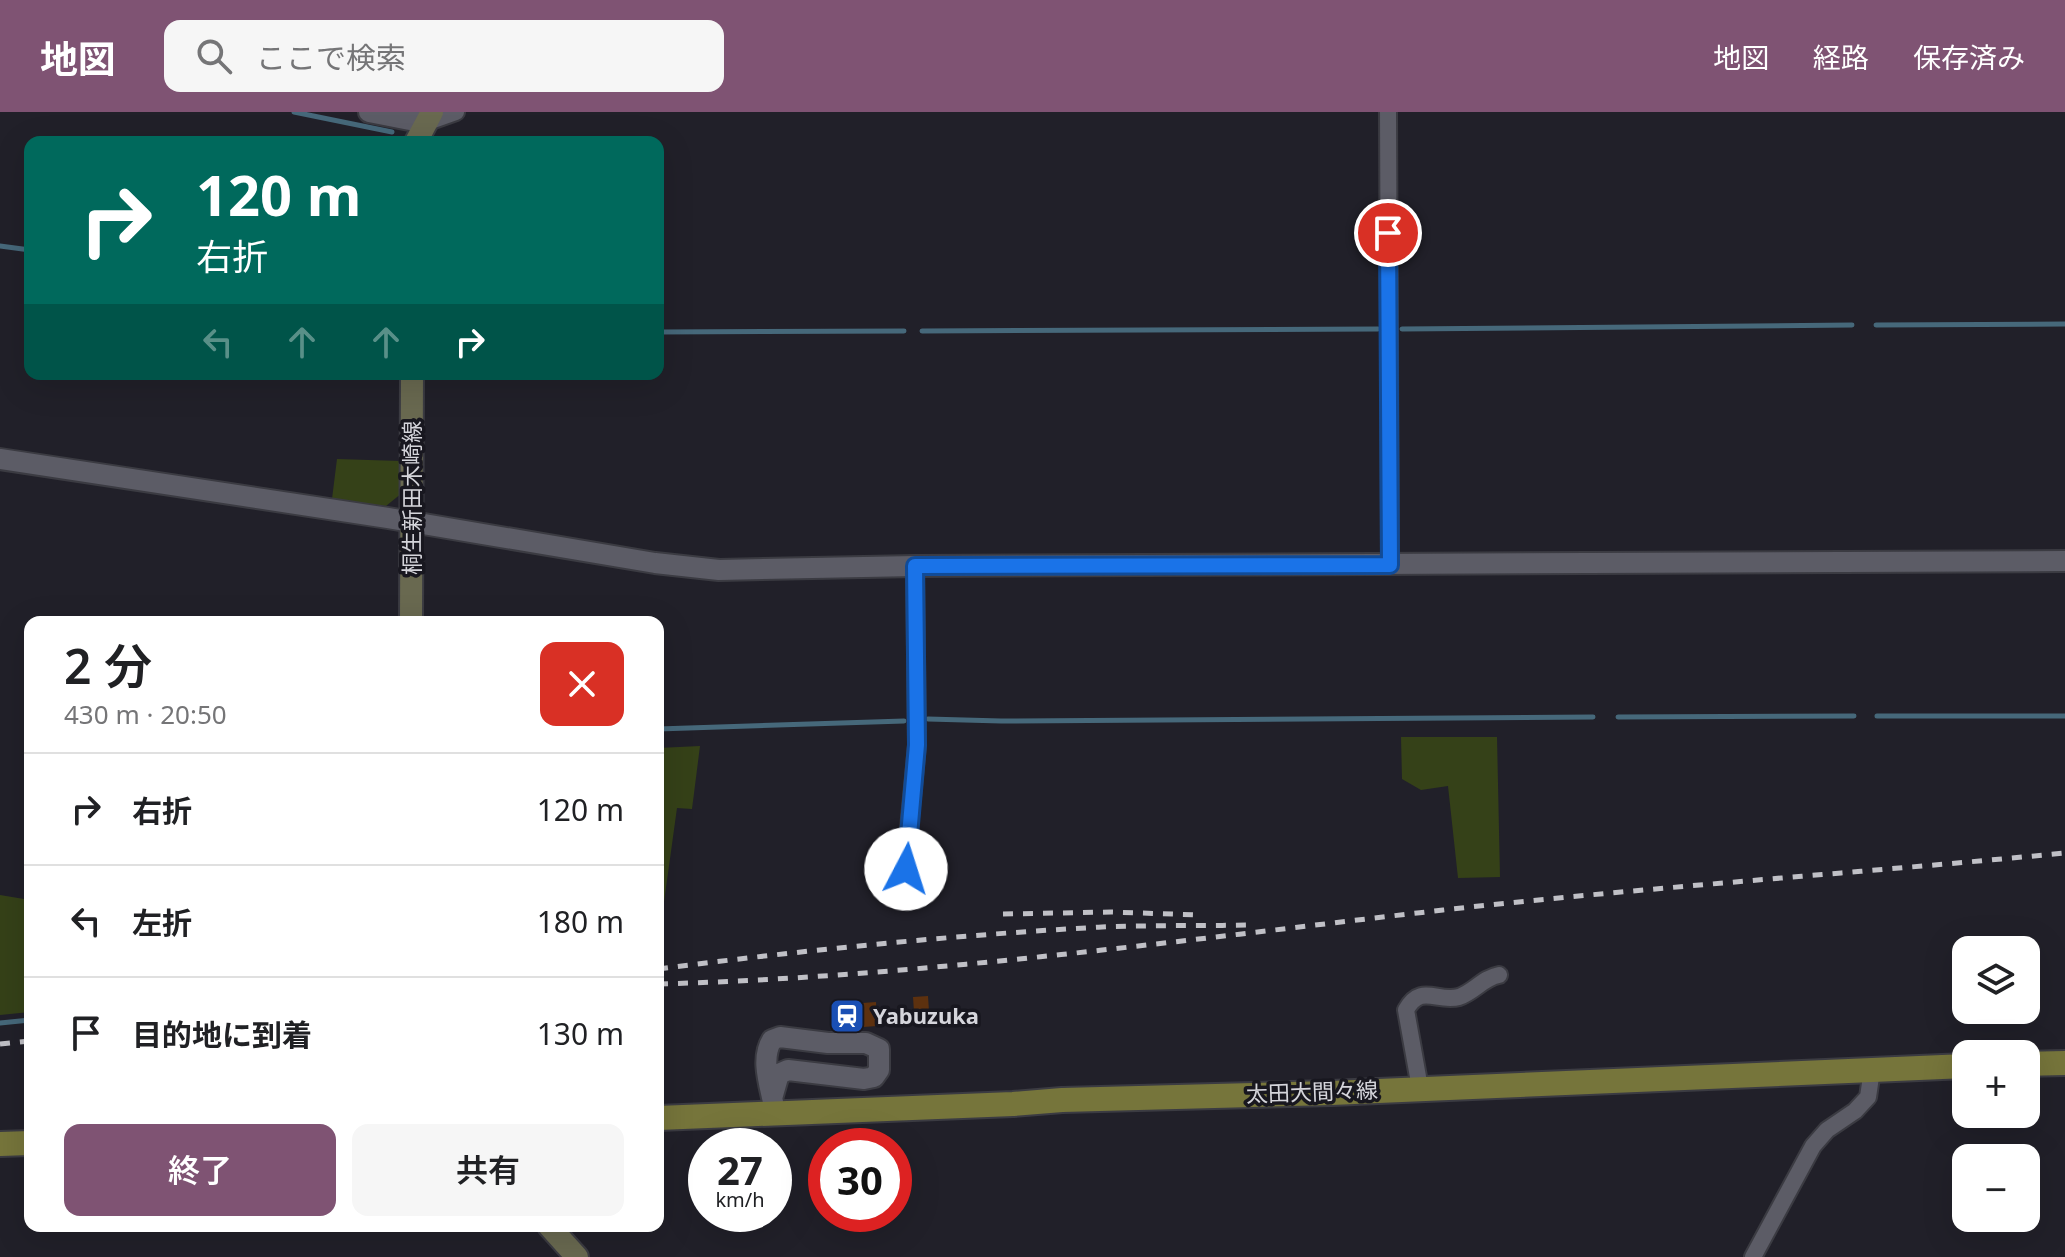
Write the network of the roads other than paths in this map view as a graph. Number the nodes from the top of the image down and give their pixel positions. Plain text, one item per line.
1 (369, 112) edge
2 (456, 112) edge
3 (1388, 112) edge
4 (424, 126) edge
5 (412, 380) edge
6 (0, 459) edge
7 (412, 522) junction
8 (2065, 561) edge
9 (1390, 565) junction
10 (915, 566) junction
11 (411, 616) edge
12 (904, 880) dead end
13 (1499, 975) dead end
14 (2065, 1063) edge
15 (2040, 1064) edge
16 (1952, 1067) edge
17 (1872, 1070) junction
18 (1420, 1088) junction
19 (774, 1104) junction
20 (664, 1117) edge
21 (24, 1143) edge
22 (0, 1144) edge
23 (556, 1241) edge
24 (577, 1257) edge
25 (1753, 1257) edge

1 - 4 street
2 - 4 street
3 - 9 street
5 - 7 main road, 桐生新田木崎線
6 - 7 street
7 - 10 street
7 - 11 main road, 桐生新田木崎線
8 - 9 street
9 - 10 street
10 - 12 street
13 - 18 street
14 - 15 main road
16 - 17 main road, 太田大間々線
17 - 18 main road, 太田大間々線
17 - 25 street
18 - 19 main road, 太田大間々線
19 - 19 street
19 - 20 main road, 太田大間々線
21 - 22 main road
23 - 24 main road

